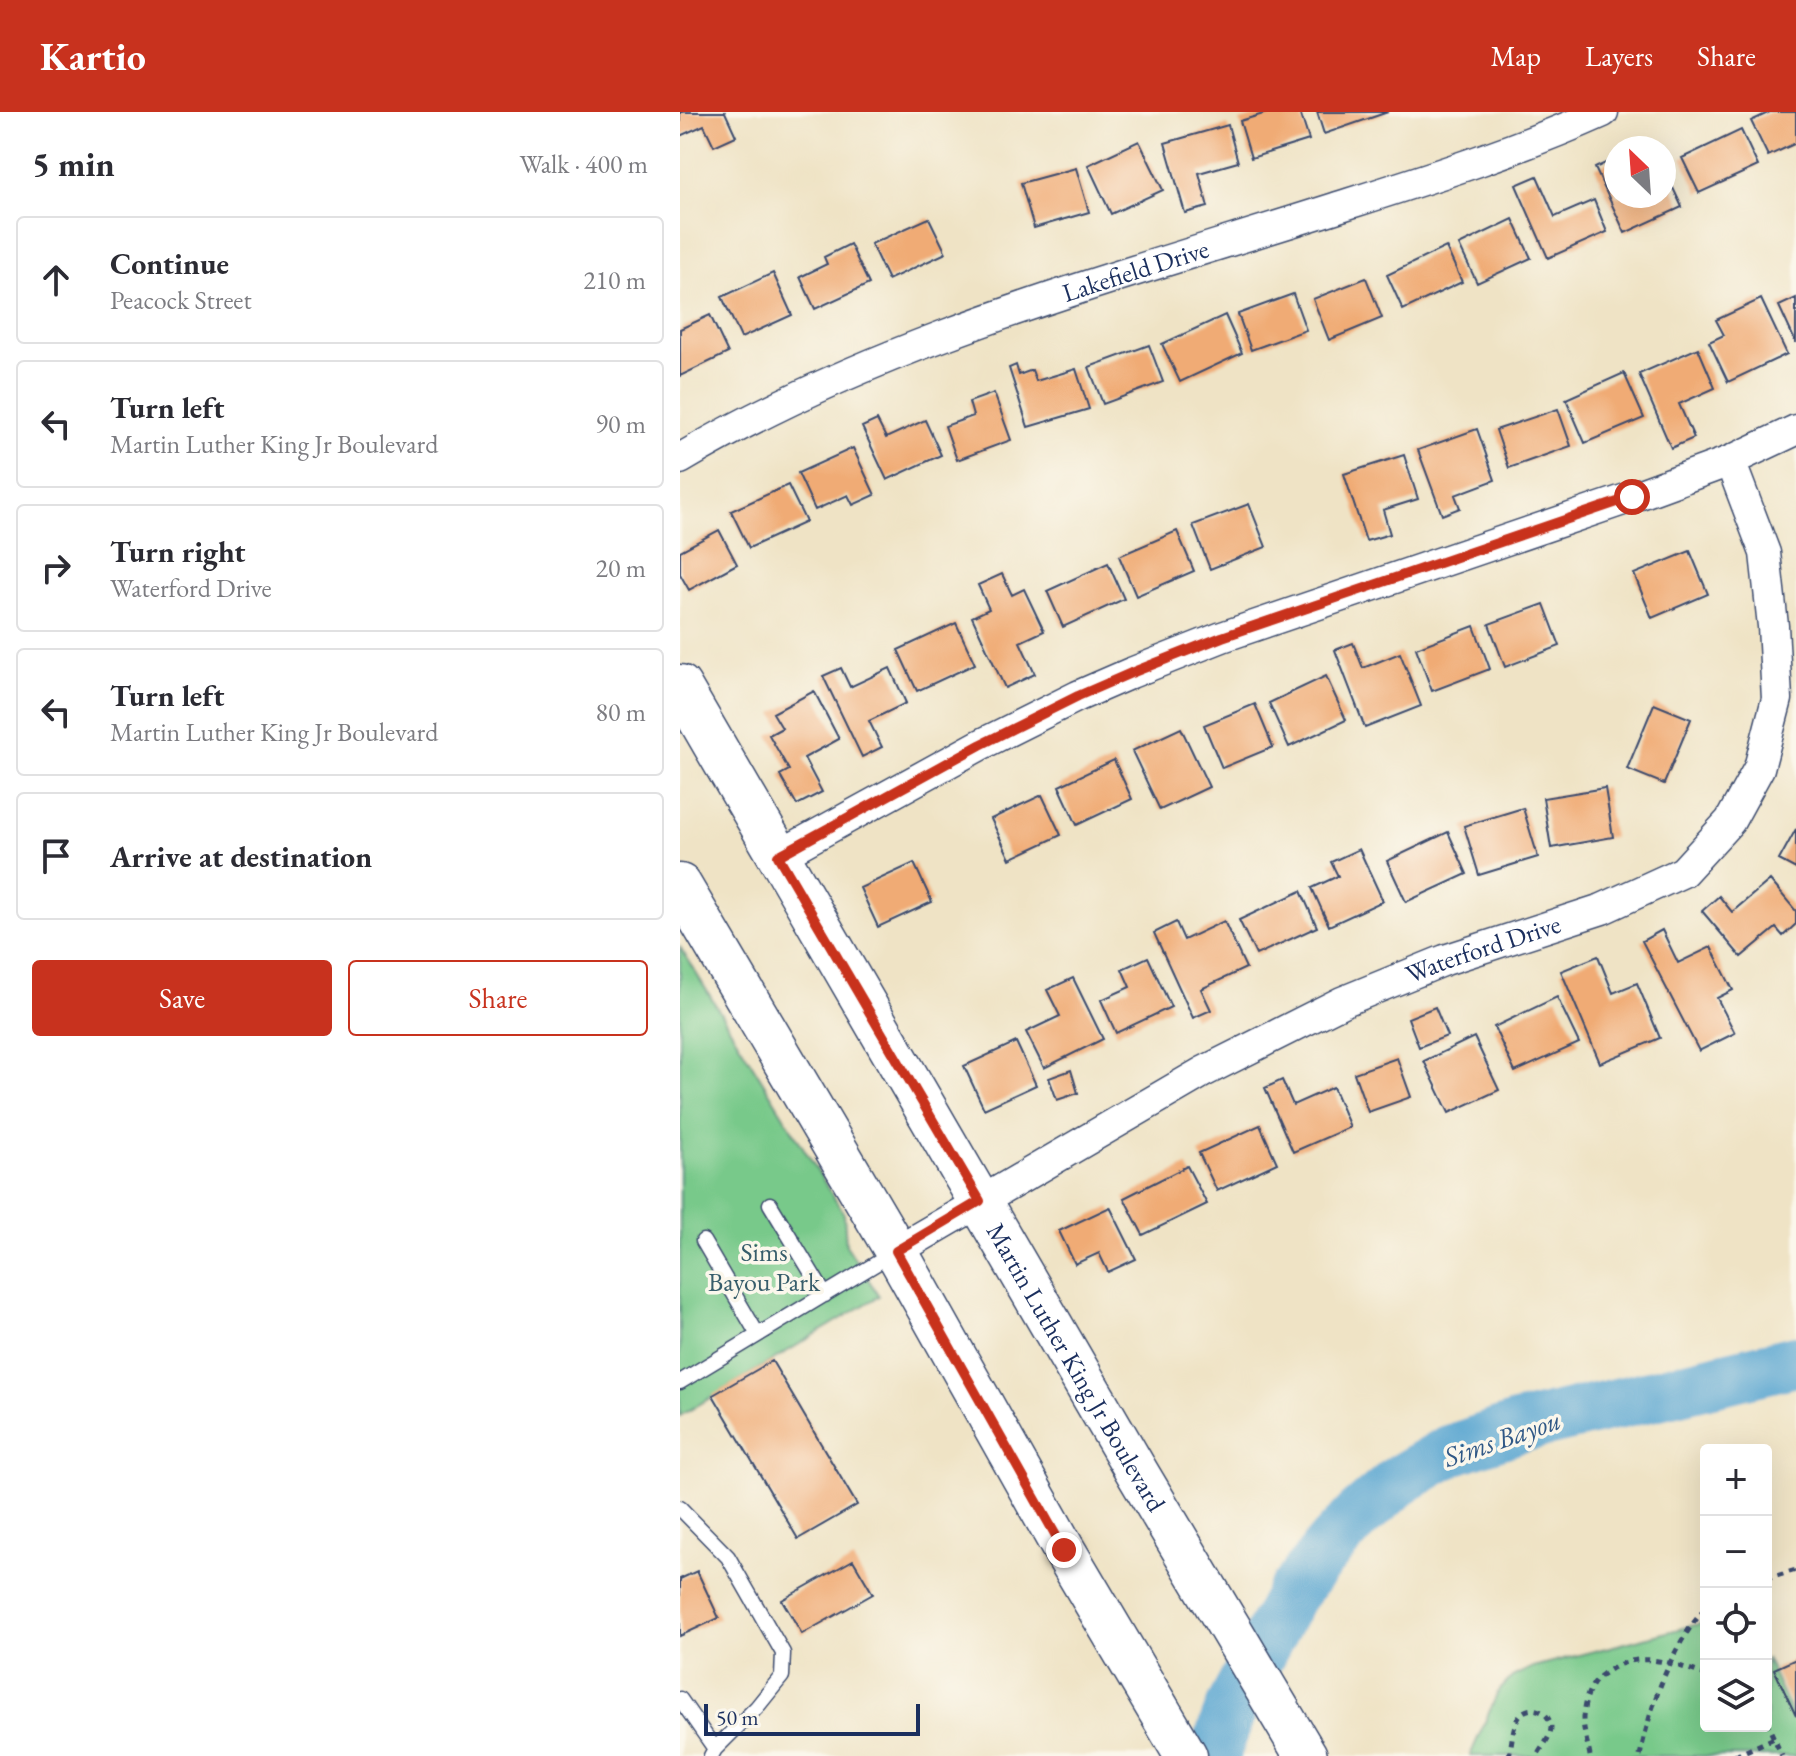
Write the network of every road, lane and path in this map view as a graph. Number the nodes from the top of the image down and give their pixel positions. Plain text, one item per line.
1 (1603, 112) edge
2 (1796, 430) edge
3 (680, 459) edge
4 (1730, 461) junction
5 (680, 686) edge
6 (778, 856) junction
7 (680, 885) edge
8 (980, 1201) junction
9 (770, 1204) dead end
10 (703, 1241) dead end
11 (896, 1251) junction
12 (825, 1295) junction
13 (758, 1335) junction
14 (682, 1375) edge
15 (680, 1508) edge
16 (1796, 1570) edge
17 (1772, 1577) edge
18 (1700, 1616) edge
19 (1671, 1664) junction
20 (1700, 1673) edge
21 (680, 1699) edge
22 (1771, 1732) edge
23 (1774, 1738) junction
24 (713, 1752) edge
25 (1186, 1756) edge
26 (1306, 1756) edge
27 (1509, 1756) edge
28 (1537, 1756) edge
29 (1590, 1756) edge
30 (1640, 1756) edge
31 (1735, 1756) edge
32 (1782, 1756) edge

1 - 3 street, Lakefield Drive
2 - 4 street
4 - 6 street
4 - 8 street, Waterford Drive
5 - 6 main road, Martin Luther King Jr Boulevard
6 - 8 main road, Martin Luther King Jr Boulevard
7 - 11 main road
8 - 11 street, Waterford Drive
8 - 26 main road, Martin Luther King Jr Boulevard
9 - 12 lane
10 - 13 lane
11 - 12 lane
11 - 25 main road
12 - 13 lane
13 - 14 lane
15 - 24 lane
16 - 17 path
18 - 19 path
19 - 20 path
19 - 29 path
19 - 30 path
21 - 24 lane
22 - 23 path
23 - 31 path
23 - 32 path
27 - 28 path

